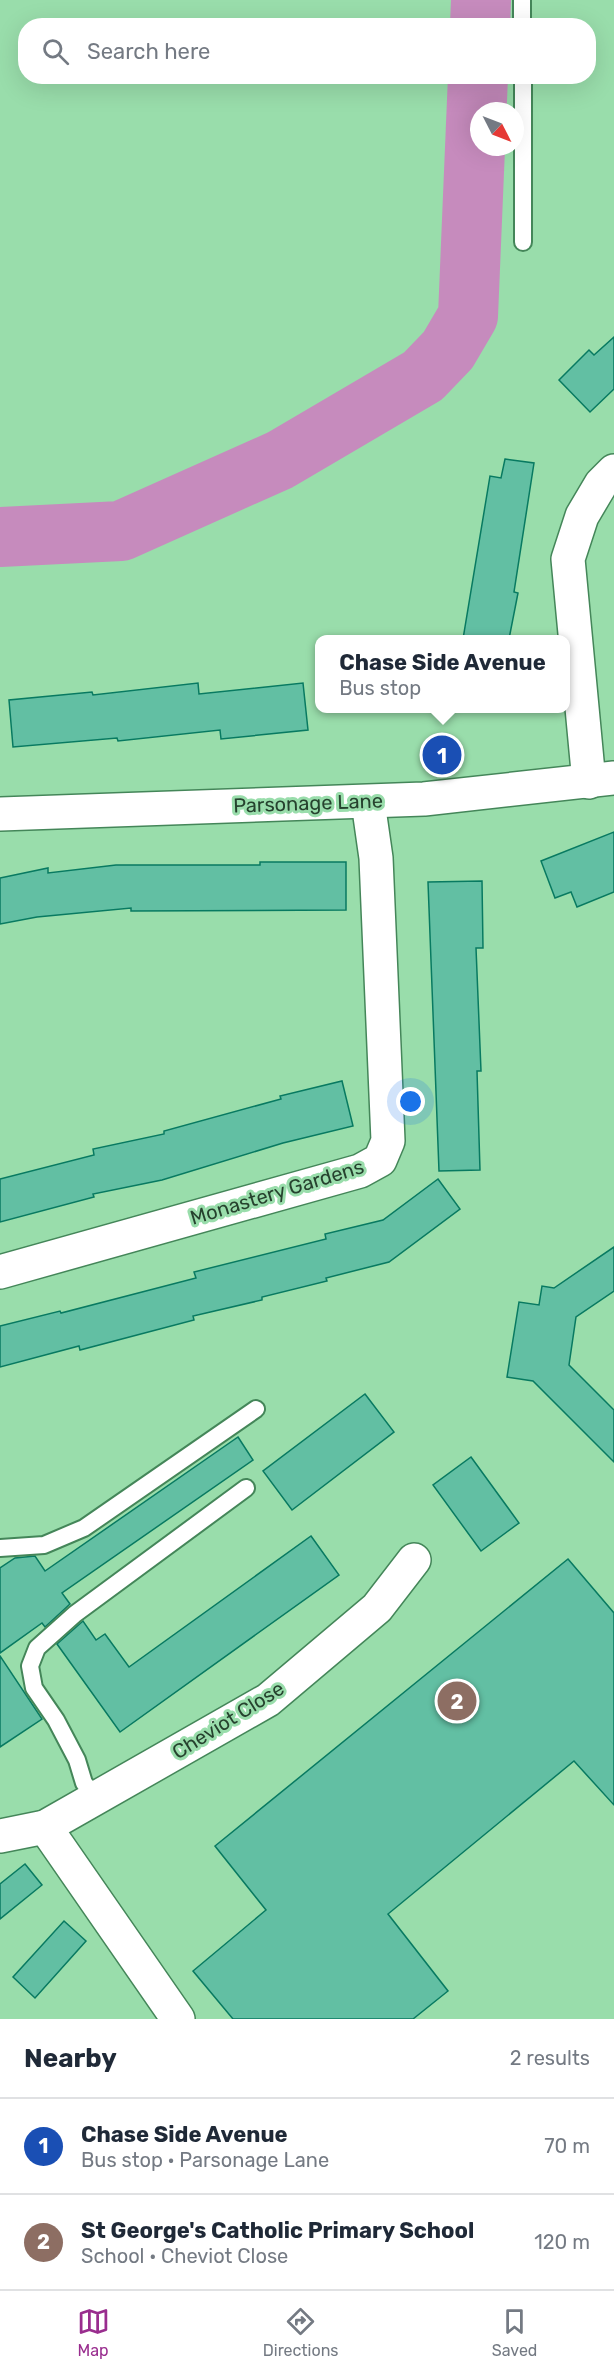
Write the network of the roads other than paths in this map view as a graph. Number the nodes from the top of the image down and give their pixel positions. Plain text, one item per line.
1 (522, 0) edge
2 (522, 18) edge
3 (522, 84) edge
4 (523, 242) dead end
5 (614, 471) edge
6 (601, 780) edge
7 (368, 802) junction
8 (0, 814) edge
9 (0, 1272) edge
10 (256, 1409) dead end
11 (246, 1488) dead end
12 (0, 1548) edge
13 (414, 1560) dead end
14 (97, 1798) junction
15 (45, 1827) junction
16 (0, 1836) edge
17 (178, 2019) edge

1 - 2 lane
3 - 4 lane
5 - 6 street
6 - 7 street, Parsonage Lane
7 - 8 street, Parsonage Lane
7 - 9 street, Monastery Gardens
10 - 12 lane
11 - 14 lane
13 - 14 street, Cheviot Close
14 - 15 street, Cheviot Close
15 - 16 street, Cheviot Close
15 - 17 street

